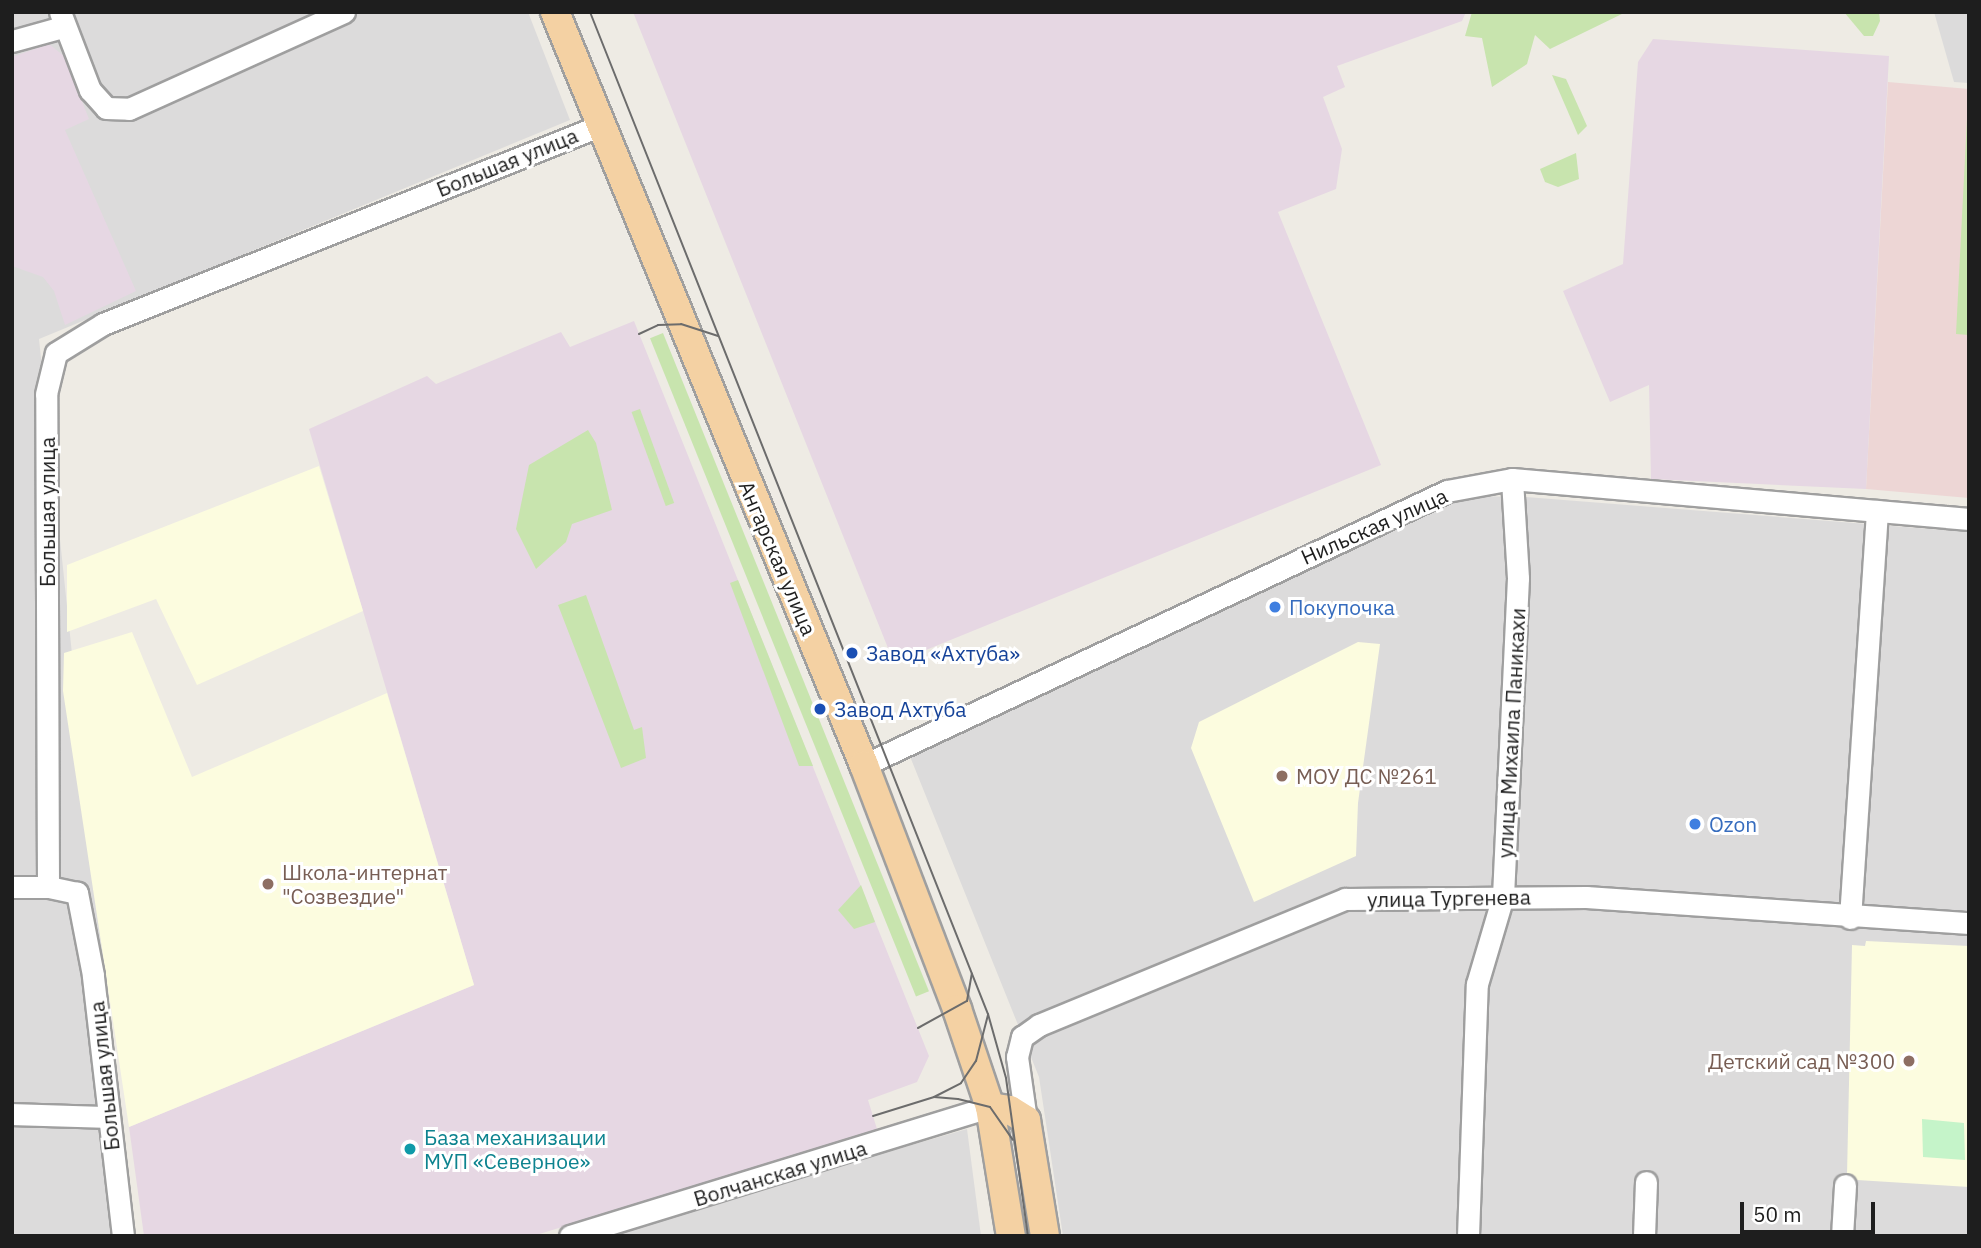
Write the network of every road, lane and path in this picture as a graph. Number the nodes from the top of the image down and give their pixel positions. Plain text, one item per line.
1 (344, 12) edge
2 (555, 12) edge
3 (61, 20) edge
4 (12, 41) edge
5 (598, 126) junction
6 (1512, 479) junction
7 (1877, 510) junction
8 (1969, 519) edge
9 (864, 765) junction
10 (12, 887) edge
11 (48, 887) junction
12 (1503, 896) junction
13 (1850, 919) junction
14 (1969, 923) edge
15 (1013, 1110) junction
16 (12, 1114) edge
17 (109, 1117) junction
18 (1646, 1182) dead end
19 (1845, 1185) dead end
20 (123, 1236) edge
21 (570, 1236) edge
22 (1011, 1236) edge
23 (1045, 1236) edge
24 (1468, 1236) edge
25 (1644, 1236) edge
26 (1842, 1236) edge

1 - 3 street
2 - 5 main road, Ангарская улица
3 - 4 street
5 - 9 main road, Ангарская улица
5 - 11 street, Большая улица
6 - 7 street, Нильская улица
6 - 9 street, Нильская улица
6 - 12 street, улица Михаила Паникахи
7 - 8 street, Нильская улица
7 - 13 street
9 - 15 main road, Ангарская улица
10 - 11 street
11 - 17 street, Большая улица
12 - 13 street, улица Тургенева
12 - 15 street, улица Тургенева
12 - 24 street, улица Михаила Паникахи
13 - 14 street, улица Тургенева
15 - 21 street, Волчанская улица
15 - 22 main road, Ангарская улица
15 - 23 main road, Ангарская улица
16 - 17 street
17 - 20 street, Большая улица
18 - 25 street
19 - 26 street

